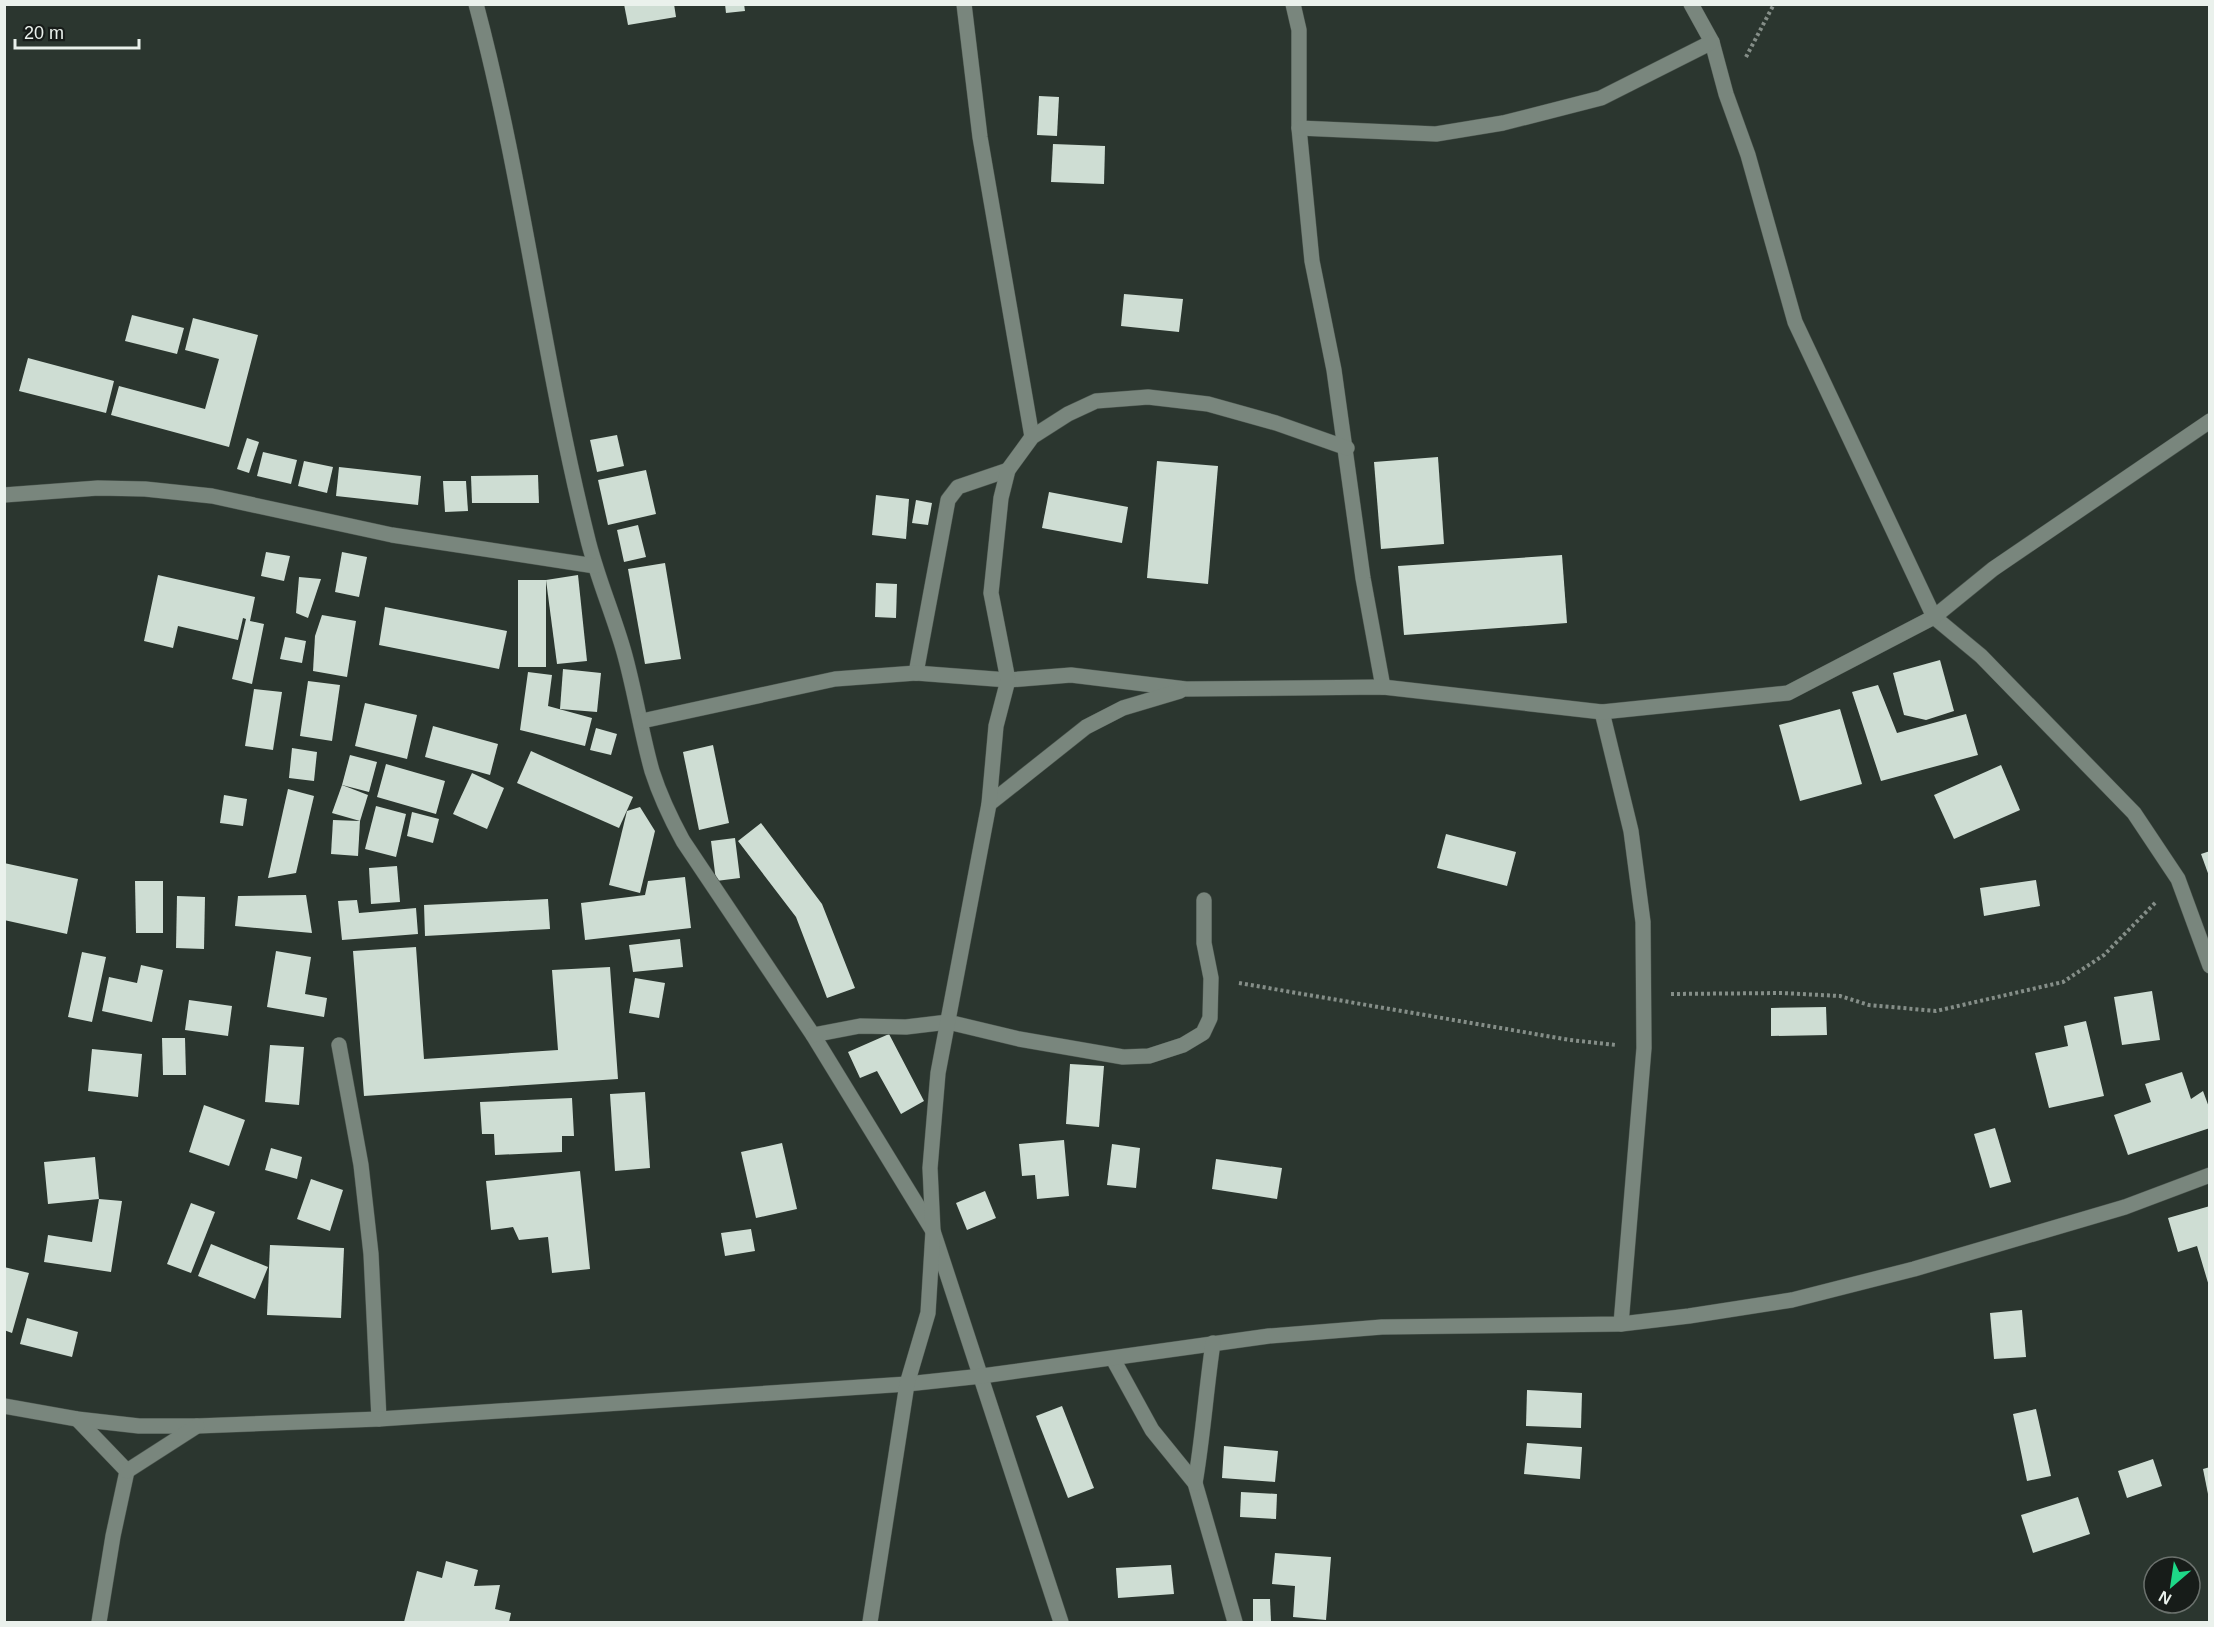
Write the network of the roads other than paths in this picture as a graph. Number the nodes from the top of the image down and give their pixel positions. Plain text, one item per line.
1 (476, 4) edge
2 (964, 4) edge
3 (1293, 4) edge
4 (1691, 4) edge
5 (1712, 42) junction
6 (1299, 129) junction
7 (2210, 421) edge
8 (1032, 437) junction
9 (1347, 448) junction
10 (1008, 470) junction
11 (4, 495) edge
12 (595, 566) junction
13 (1934, 617) junction
14 (916, 673) junction
15 (1008, 680) junction
16 (1383, 687) junction
17 (1186, 689) junction
18 (1602, 712) junction
19 (642, 721) junction
20 (989, 804) junction
21 (1204, 900) dead end
22 (2210, 966) edge
23 (948, 1023) junction
24 (813, 1035) junction
25 (339, 1045) dead end
26 (2210, 1175) edge
27 (933, 1231) junction
28 (1621, 1324) junction
29 (1213, 1343) junction
30 (1113, 1359) junction
31 (981, 1376) junction
32 (907, 1384) junction
33 (4, 1406) edge
34 (76, 1419) junction
35 (379, 1419) junction
36 (197, 1426) junction
37 (126, 1471) junction
38 (1195, 1483) junction
39 (99, 1623) edge
40 (870, 1623) edge
41 (1061, 1623) edge
42 (1236, 1623) edge

1 - 12 street
2 - 8 street
3 - 6 street
4 - 5 street
5 - 6 street
5 - 13 street
6 - 9 street
7 - 13 street
8 - 9 street
8 - 10 street
9 - 16 street
10 - 14 street
10 - 15 street
11 - 12 street
12 - 19 street
13 - 18 street
13 - 22 street
14 - 15 street
14 - 19 street
15 - 17 street
15 - 20 street
16 - 17 street
16 - 18 street
17 - 20 street
18 - 28 street
19 - 24 street
20 - 23 street
21 - 23 street
23 - 24 street
23 - 27 street
24 - 27 street
25 - 35 street
26 - 28 street
27 - 31 street
27 - 32 street
28 - 29 street
29 - 30 street
29 - 38 street
30 - 31 street
30 - 38 street
31 - 32 street
31 - 41 street
32 - 35 street
32 - 40 street
33 - 34 street
34 - 36 street
34 - 37 street
35 - 36 street
36 - 37 street
37 - 39 street
38 - 42 street

